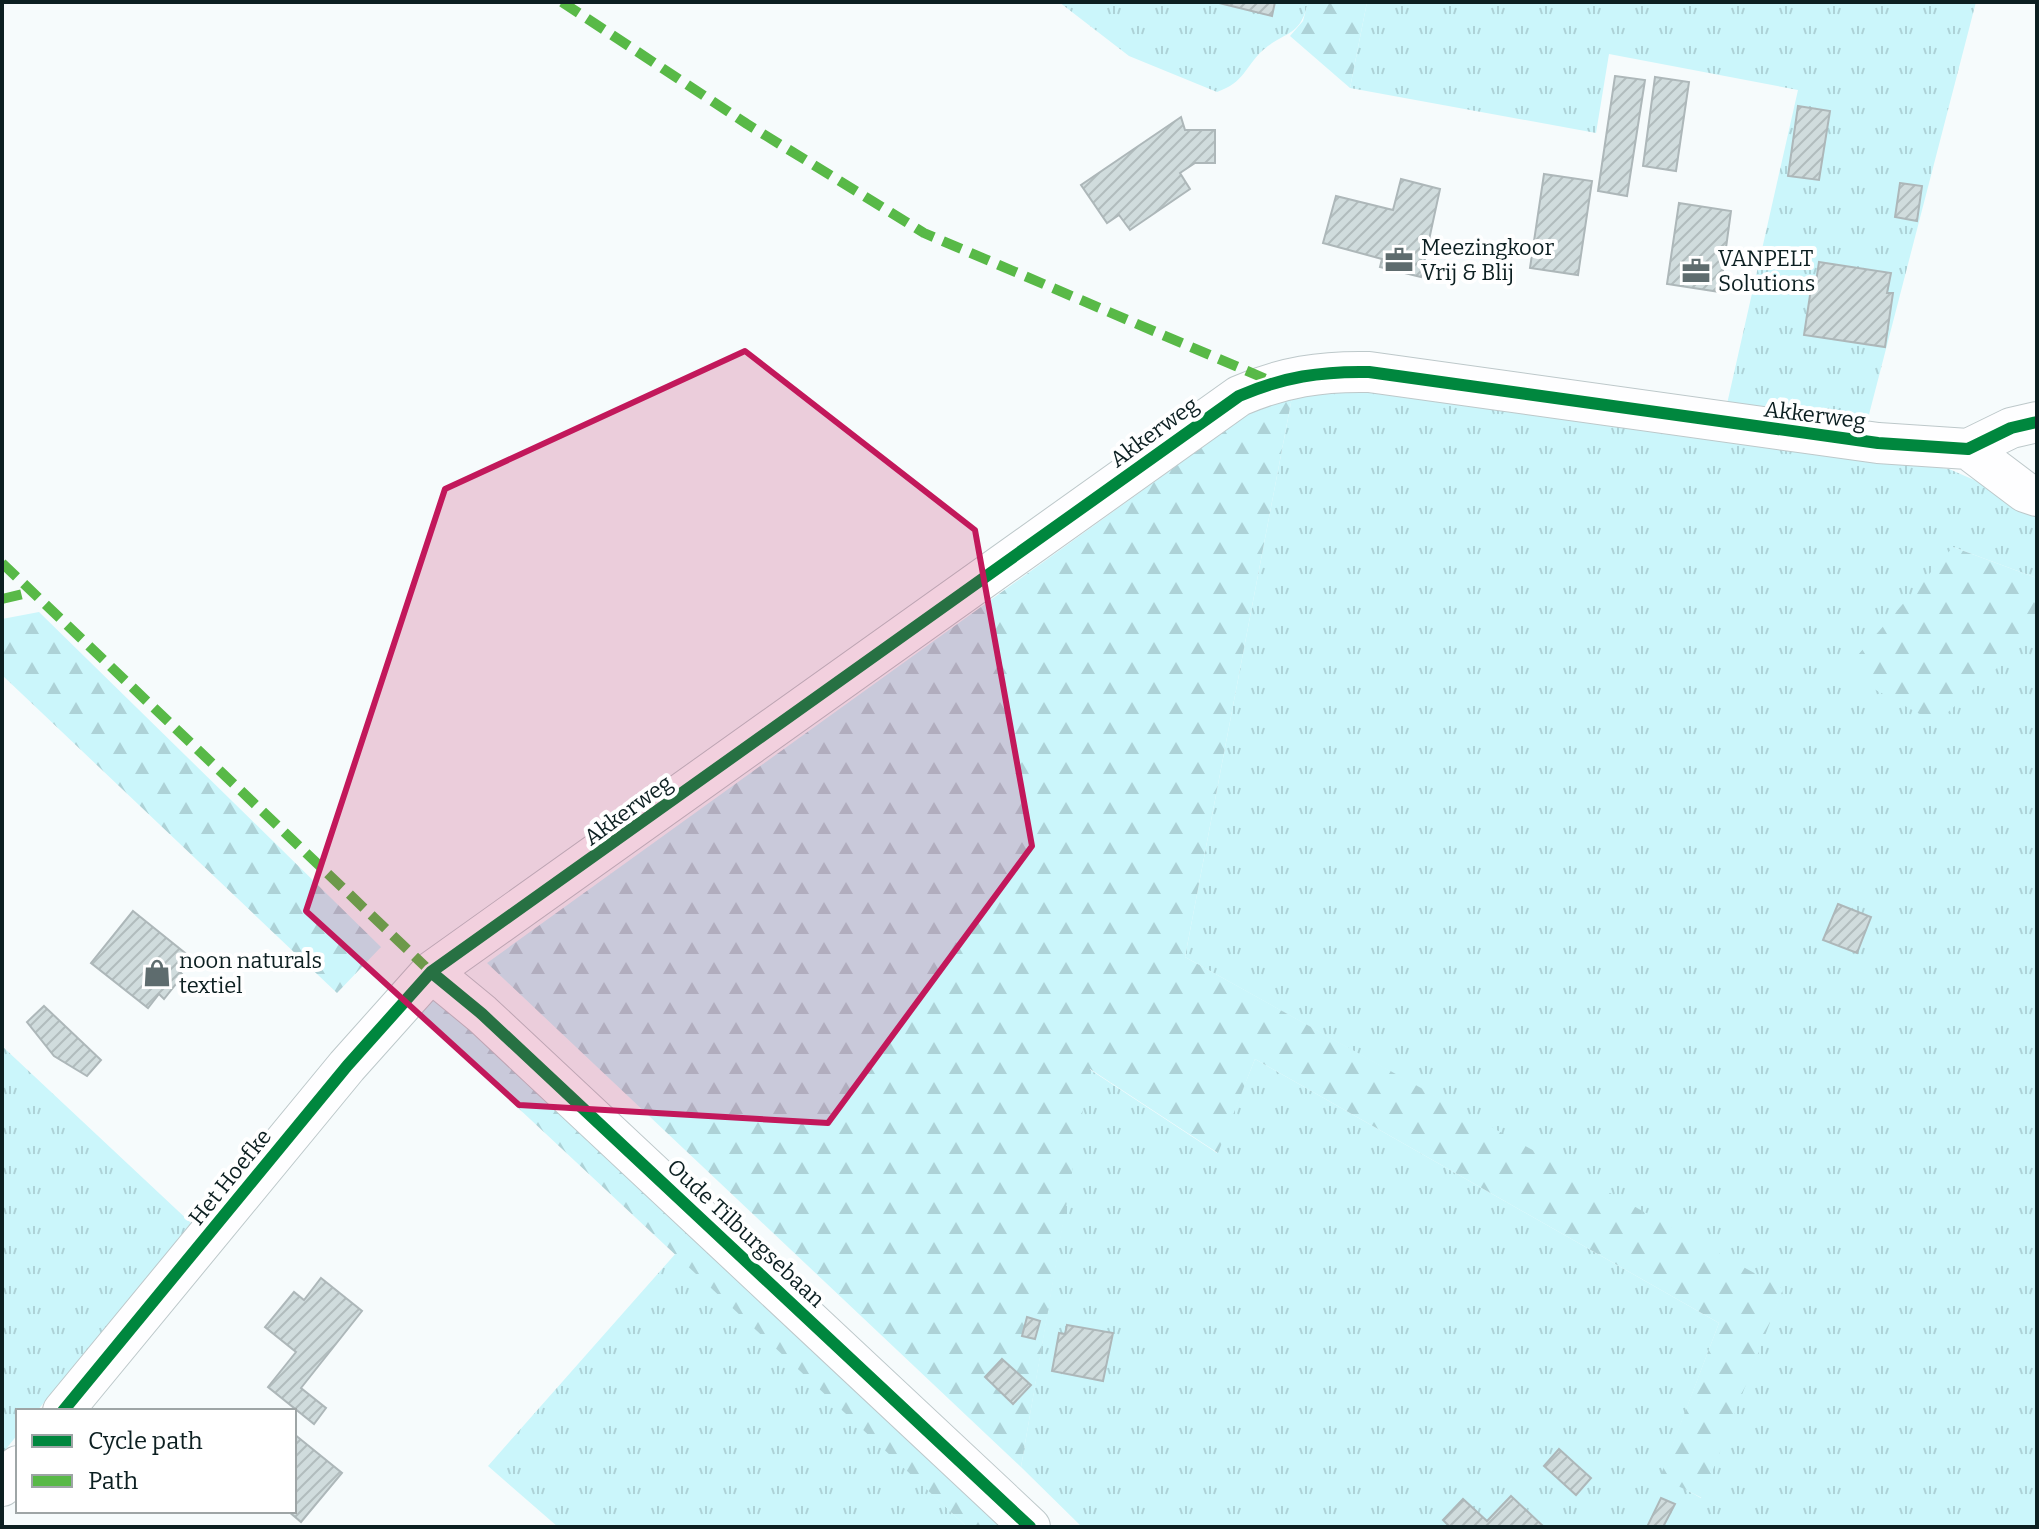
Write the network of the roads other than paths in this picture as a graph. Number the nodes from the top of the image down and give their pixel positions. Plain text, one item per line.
1 (2037, 422) edge
2 (1968, 449) junction
3 (2037, 496) edge
4 (431, 972) junction
5 (65, 1409) edge
6 (16, 1468) edge
7 (2, 1486) edge
8 (1030, 1527) edge

1 - 2 street
2 - 3 street
2 - 4 street, Akkerweg
4 - 5 street, Het Hoefke
4 - 8 street, Oude Tilburgsebaan
6 - 7 street

